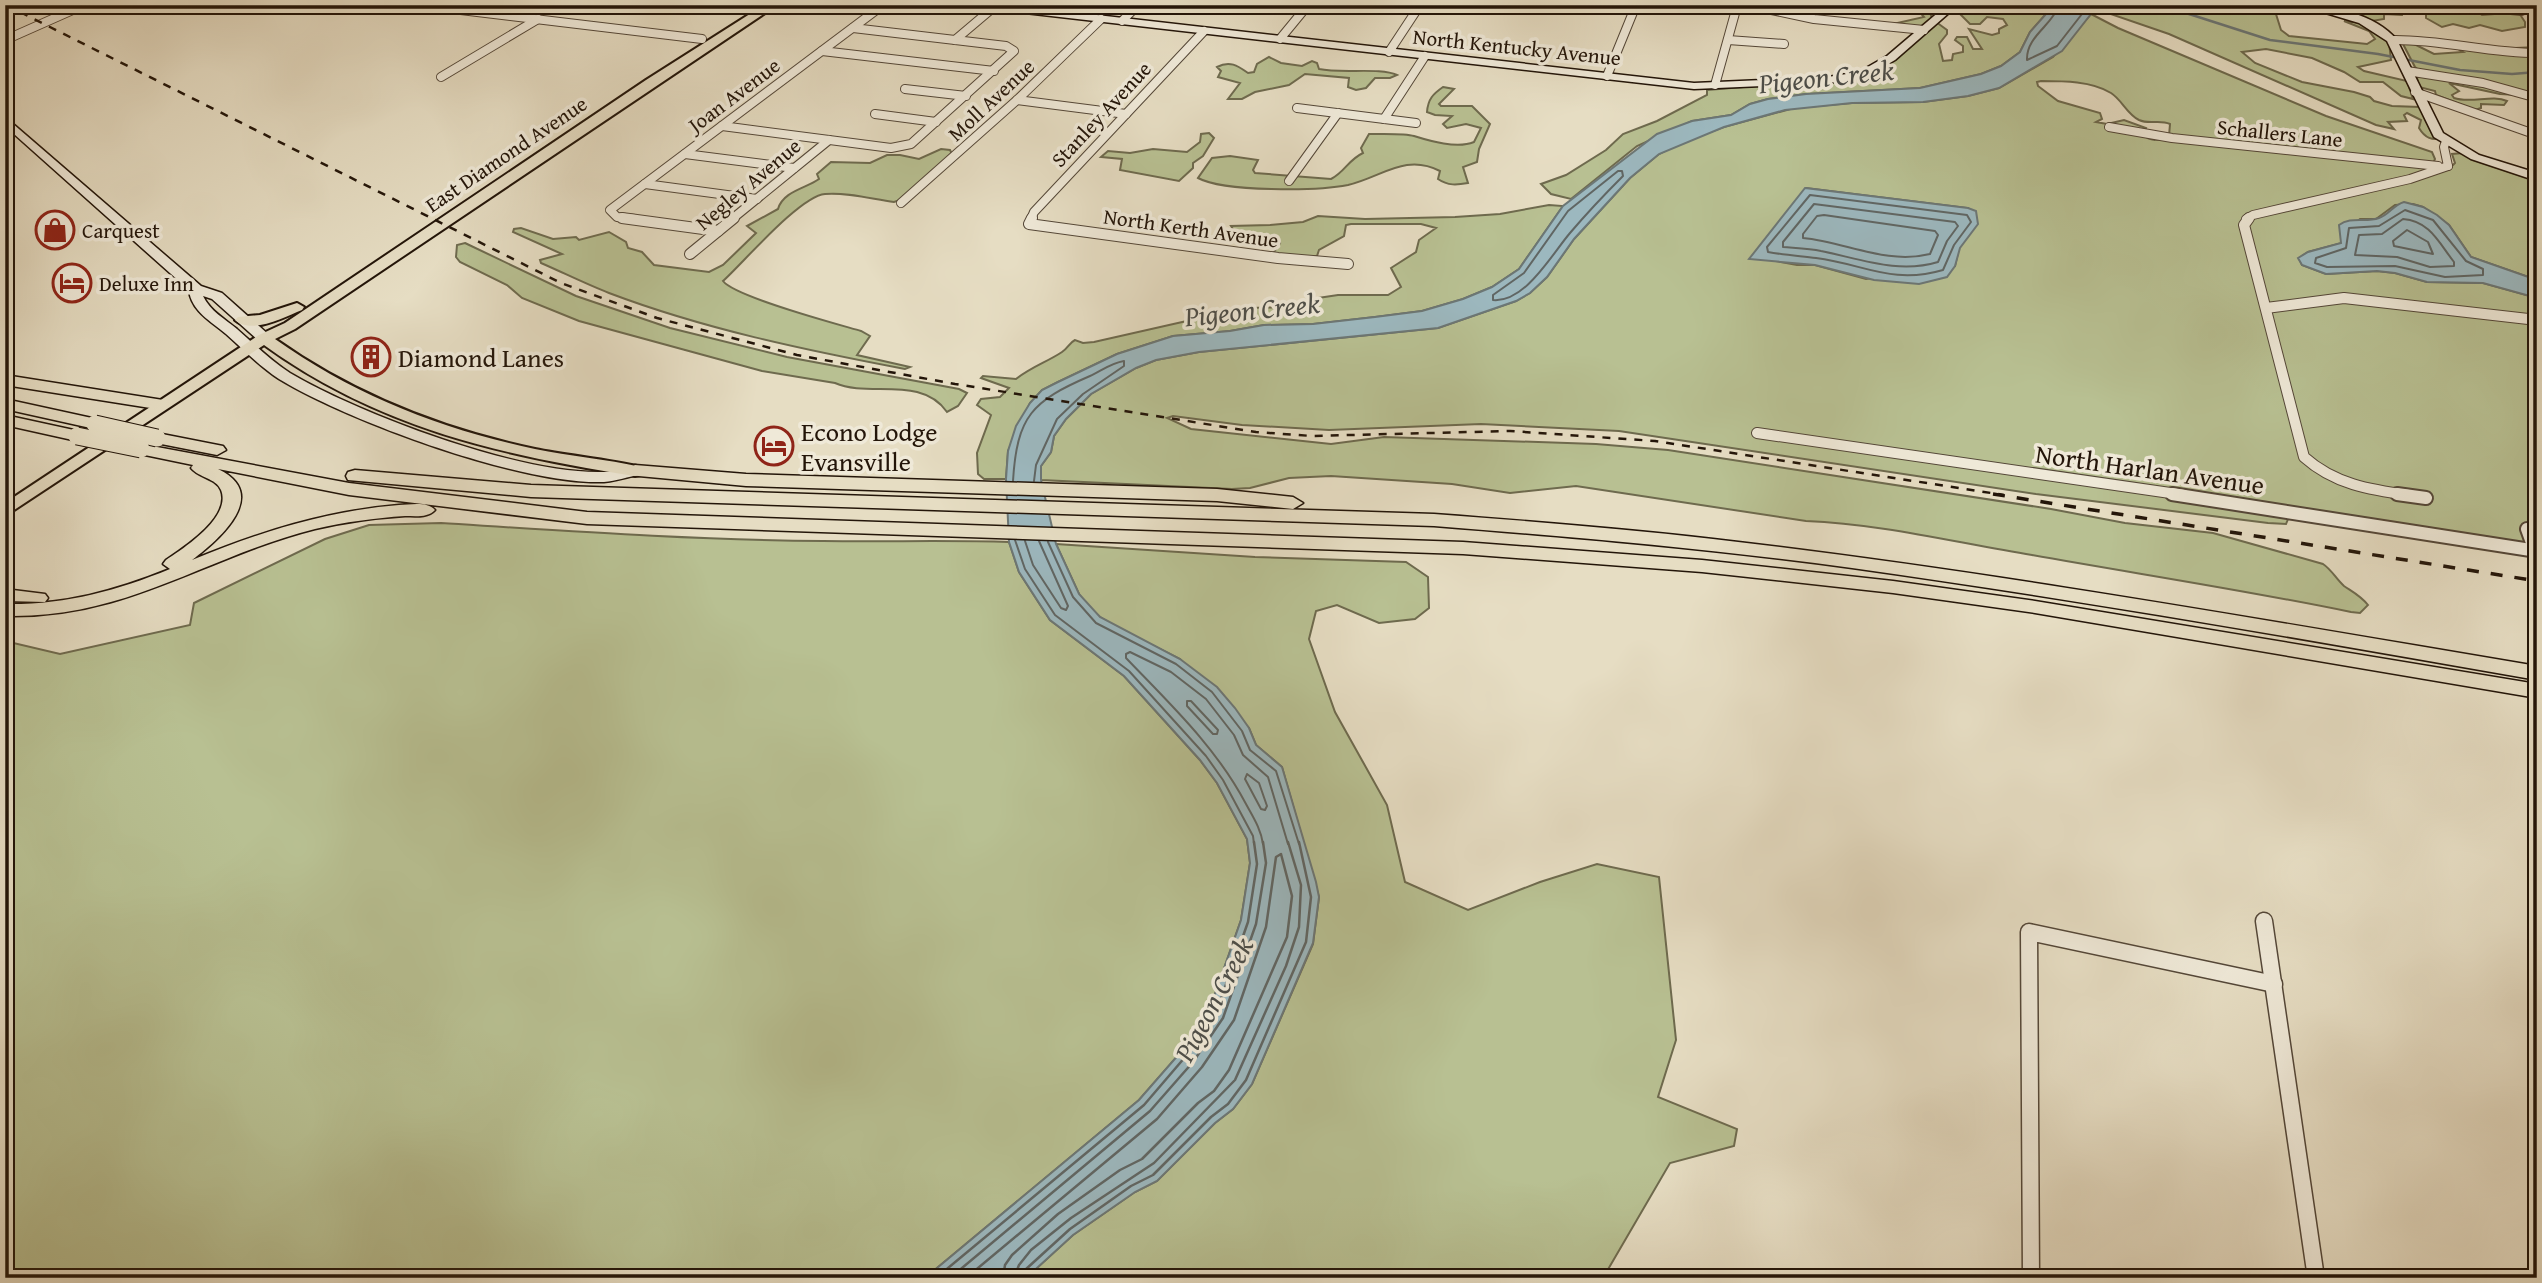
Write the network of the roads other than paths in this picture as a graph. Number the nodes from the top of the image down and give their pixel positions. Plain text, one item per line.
1 (84, 5) edge
2 (419, 5) edge
3 (755, 5) edge
4 (772, 5) edge
5 (883, 5) edge
6 (980, 5) edge
7 (1138, 5) edge
8 (1308, 5) edge
9 (1420, 5) edge
10 (1636, 5) edge
11 (1727, 5) edge
12 (1954, 5) edge
13 (2304, 5) edge
14 (2455, 5) edge
15 (1737, 6) edge
16 (994, 7) edge
17 (1020, 7) edge
18 (2522, 11) dead end
19 (538, 19) junction
20 (1101, 19) junction
21 (1122, 21) junction
22 (853, 28) junction
23 (1924, 30) junction
24 (1204, 31) junction
25 (702, 39) junction
26 (1280, 39) junction
27 (5, 40) edge
28 (955, 40) junction
29 (1728, 40) junction
30 (2392, 40) junction
31 (1784, 44) dead end
32 (822, 51) junction
33 (1389, 52) junction
34 (2537, 53) edge
35 (1425, 56) junction
36 (2402, 62) junction
37 (994, 71) junction
38 (1607, 76) junction
39 (441, 77) dead end
40 (1715, 85) junction
41 (905, 89) dead end
42 (2415, 92) junction
43 (966, 96) junction
44 (2537, 98) edge
45 (1017, 100) junction
46 (1297, 108) dead end
47 (1338, 113) junction
48 (875, 114) dead end
49 (1126, 114) junction
50 (1384, 119) junction
51 (5, 120) edge
52 (936, 122) junction
53 (1416, 123) dead end
54 (722, 126) junction
55 (2109, 127) dead end
56 (2537, 135) edge
57 (829, 140) junction
58 (2446, 141) junction
59 (685, 154) junction
60 (2448, 166) junction
61 (794, 168) junction
62 (2537, 177) edge
63 (1289, 181) dead end
64 (645, 184) junction
65 (757, 199) junction
66 (901, 203) dead end
67 (612, 214) joint
68 (1029, 224) joint
69 (718, 231) junction
70 (690, 254) dead end
71 (1348, 264) dead end
72 (196, 289) junction
73 (296, 307) junction
74 (2266, 308) junction
75 (243, 320) junction
76 (2537, 320) edge
77 (257, 342) junction
78 (5, 380) edge
79 (5, 404) edge
80 (163, 405) junction
81 (5, 420) edge
82 (1757, 433) dead end
83 (183, 459) junction
84 (635, 471) joint
85 (2426, 498) dead end
86 (5, 511) edge
87 (532, 513) junction
88 (1434, 520) junction
89 (2537, 530) edge
90 (2536, 551) edge
91 (5, 595) edge
92 (5, 610) edge
93 (2537, 673) edge
94 (2537, 691) edge
95 (2264, 921) dead end
96 (2274, 984) junction
97 (2031, 1278) edge
98 (2316, 1278) edge

1 - 27 street
2 - 19 street
3 - 25 main road, East Diamond Avenue
4 - 77 main road, East Diamond Avenue
5 - 22 street, Joan Avenue
6 - 16 street, North Kentucky Avenue
7 - 21 street, Stanley Avenue
8 - 26 street
9 - 33 street
10 - 38 street
11 - 15 street
12 - 23 street, North Kentucky Avenue
13 - 30 street
14 - 18 street
15 - 23 street
15 - 29 street
16 - 17 street, North Kentucky Avenue
16 - 28 street
17 - 20 street, North Kentucky Avenue
19 - 25 street
19 - 39 street
20 - 21 street, North Kentucky Avenue
20 - 45 street, Moll Avenue
21 - 24 street, North Kentucky Avenue
22 - 28 street
22 - 32 street, Joan Avenue
23 - 40 street, North Kentucky Avenue
24 - 26 street, North Kentucky Avenue
24 - 49 street, Stanley Avenue
25 - 73 main road, East Diamond Avenue
26 - 33 street, North Kentucky Avenue
28 - 37 street
29 - 31 street
29 - 40 street
30 - 34 street
30 - 36 street
32 - 37 street
32 - 54 street, Joan Avenue
33 - 35 street, North Kentucky Avenue
35 - 38 street, North Kentucky Avenue
35 - 50 street
36 - 42 street
36 - 44 street
37 - 43 street
38 - 40 street, North Kentucky Avenue
41 - 43 street
42 - 56 street
42 - 58 street
43 - 52 street
45 - 49 street
45 - 66 street, Moll Avenue
46 - 47 street
47 - 50 street
47 - 63 street
48 - 52 street
49 - 68 street, Stanley Avenue
50 - 53 street
51 - 72 street
52 - 57 street
54 - 57 street
54 - 59 street, Joan Avenue
55 - 60 street, Schallers Lane
57 - 61 street, Negley Avenue
58 - 60 street
58 - 62 street
59 - 61 street
59 - 64 street, Joan Avenue
60 - 74 street
61 - 65 street, Negley Avenue
64 - 65 street
64 - 67 street, Joan Avenue
65 - 69 street, Negley Avenue
67 - 69 street
68 - 71 street, North Kerth Avenue
69 - 70 street, Negley Avenue
72 - 75 street
72 - 77 street
73 - 75 main road
73 - 77 main road, East Diamond Avenue
74 - 76 street
74 - 85 street
75 - 77 street
77 - 80 main road, East Diamond Avenue
77 - 84 main road
78 - 80 highway
79 - 88 highway, bridge
80 - 86 main road, East Diamond Avenue
81 - 83 highway, bridge
82 - 90 street, North Harlan Avenue
83 - 87 highway
83 - 91 highway
84 - 88 highway
87 - 92 highway
87 - 94 highway
88 - 93 highway
89 - 90 street
95 - 96 street
96 - 97 street
96 - 98 street

